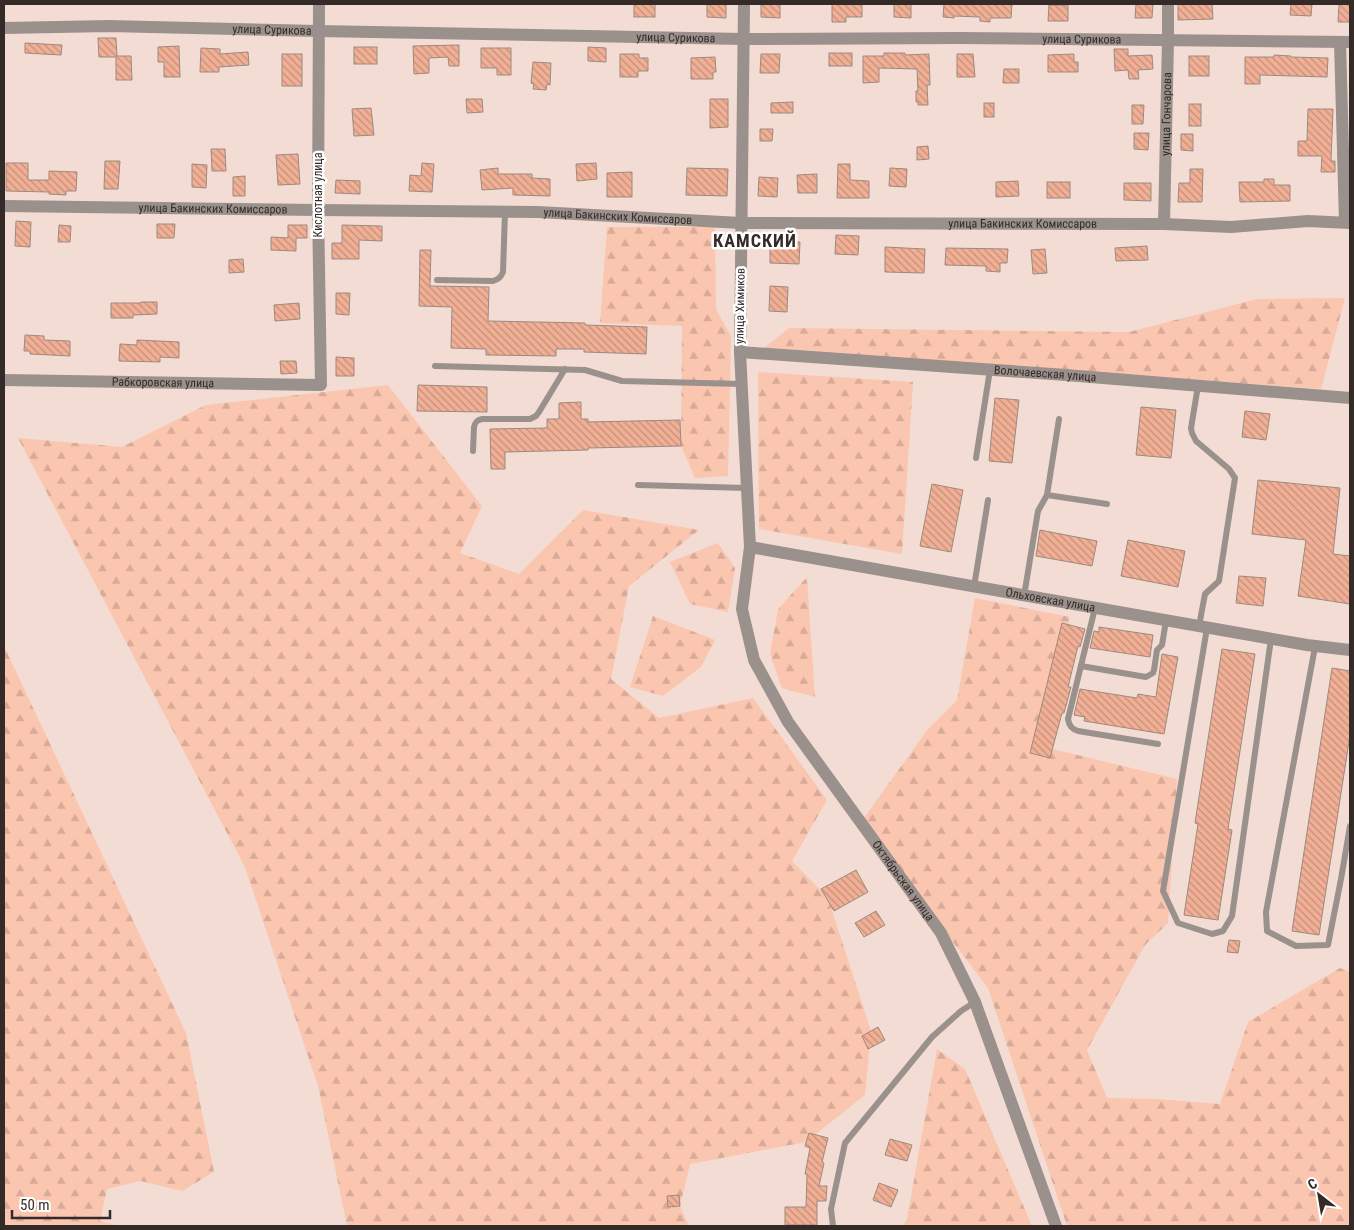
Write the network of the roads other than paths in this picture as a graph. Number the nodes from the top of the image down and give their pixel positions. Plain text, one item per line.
1 (319, 4) edge
2 (744, 4) edge
3 (1168, 4) edge
4 (4, 28) edge
5 (318, 31) junction
6 (743, 39) junction
7 (1168, 41) junction
8 (1345, 42) edge
9 (4, 206) edge
10 (318, 210) junction
11 (505, 212) junction
12 (1348, 222) edge
13 (741, 223) junction
14 (1164, 224) junction
15 (437, 280) dead end
16 (740, 352) junction
17 (435, 366) dead end
18 (565, 369) junction
19 (990, 370) junction
20 (4, 380) edge
21 (741, 384) junction
22 (321, 385) joint
23 (1198, 386) junction
24 (1350, 398) edge
25 (1059, 419) dead end
26 (473, 451) dead end
27 (976, 458) dead end
28 (638, 485) dead end
29 (747, 488) junction
30 (1047, 495) junction
31 (988, 500) dead end
32 (1108, 504) dead end
33 (750, 547) junction
34 (974, 587) junction
35 (1024, 596) junction
36 (1095, 608) junction
37 (1166, 620) junction
38 (1203, 627) junction
39 (1271, 639) junction
40 (1315, 647) junction
41 (1350, 650) edge
42 (1081, 666) junction
43 (1158, 744) dead end
44 (1350, 826) edge
45 (976, 1002) junction
46 (833, 1226) edge
47 (1056, 1226) edge

1 - 5 street, Кислотная улица
2 - 6 street, улица Химиков
3 - 7 street, улица Гончарова
4 - 5 street, улица Сурикова
5 - 6 street, улица Сурикова
5 - 10 street, Кислотная улица
6 - 7 street, улица Сурикова
6 - 13 street, улица Химиков
7 - 8 street, улица Сурикова
7 - 14 street, улица Гончарова
8 - 12 street
9 - 10 street, улица Бакинских Комиссаров
10 - 11 street, улица Бакинских Комиссаров
10 - 22 street, Кислотная улица
11 - 13 street, улица Бакинских Комиссаров
11 - 15 lane
12 - 14 street, улица Бакинских Комиссаров
13 - 14 street, улица Бакинских Комиссаров
13 - 16 street, улица Химиков
16 - 19 street, Волочаевская улица
16 - 21 street, улица Химиков
17 - 18 lane
18 - 21 lane
18 - 26 lane
19 - 23 street, Волочаевская улица
19 - 27 lane
20 - 22 street, Рабкоровская улица
21 - 29 street, улица Химиков
23 - 24 street, Волочаевская улица
23 - 38 lane
25 - 30 lane
28 - 29 lane
29 - 33 street, улица Химиков
30 - 32 lane
30 - 35 lane
31 - 34 lane
33 - 34 street, Ольховская улица
33 - 45 street, Октябрьская улица
34 - 35 street, Ольховская улица
35 - 36 street, Ольховская улица
36 - 37 street, Ольховская улица
36 - 42 lane
37 - 38 street, Ольховская улица
37 - 42 lane
38 - 39 street, Ольховская улица
38 - 39 lane
39 - 40 street, Ольховская улица
40 - 41 street, Ольховская улица
40 - 44 lane
42 - 43 lane
45 - 46 lane
45 - 47 street, Октябрьская улица

